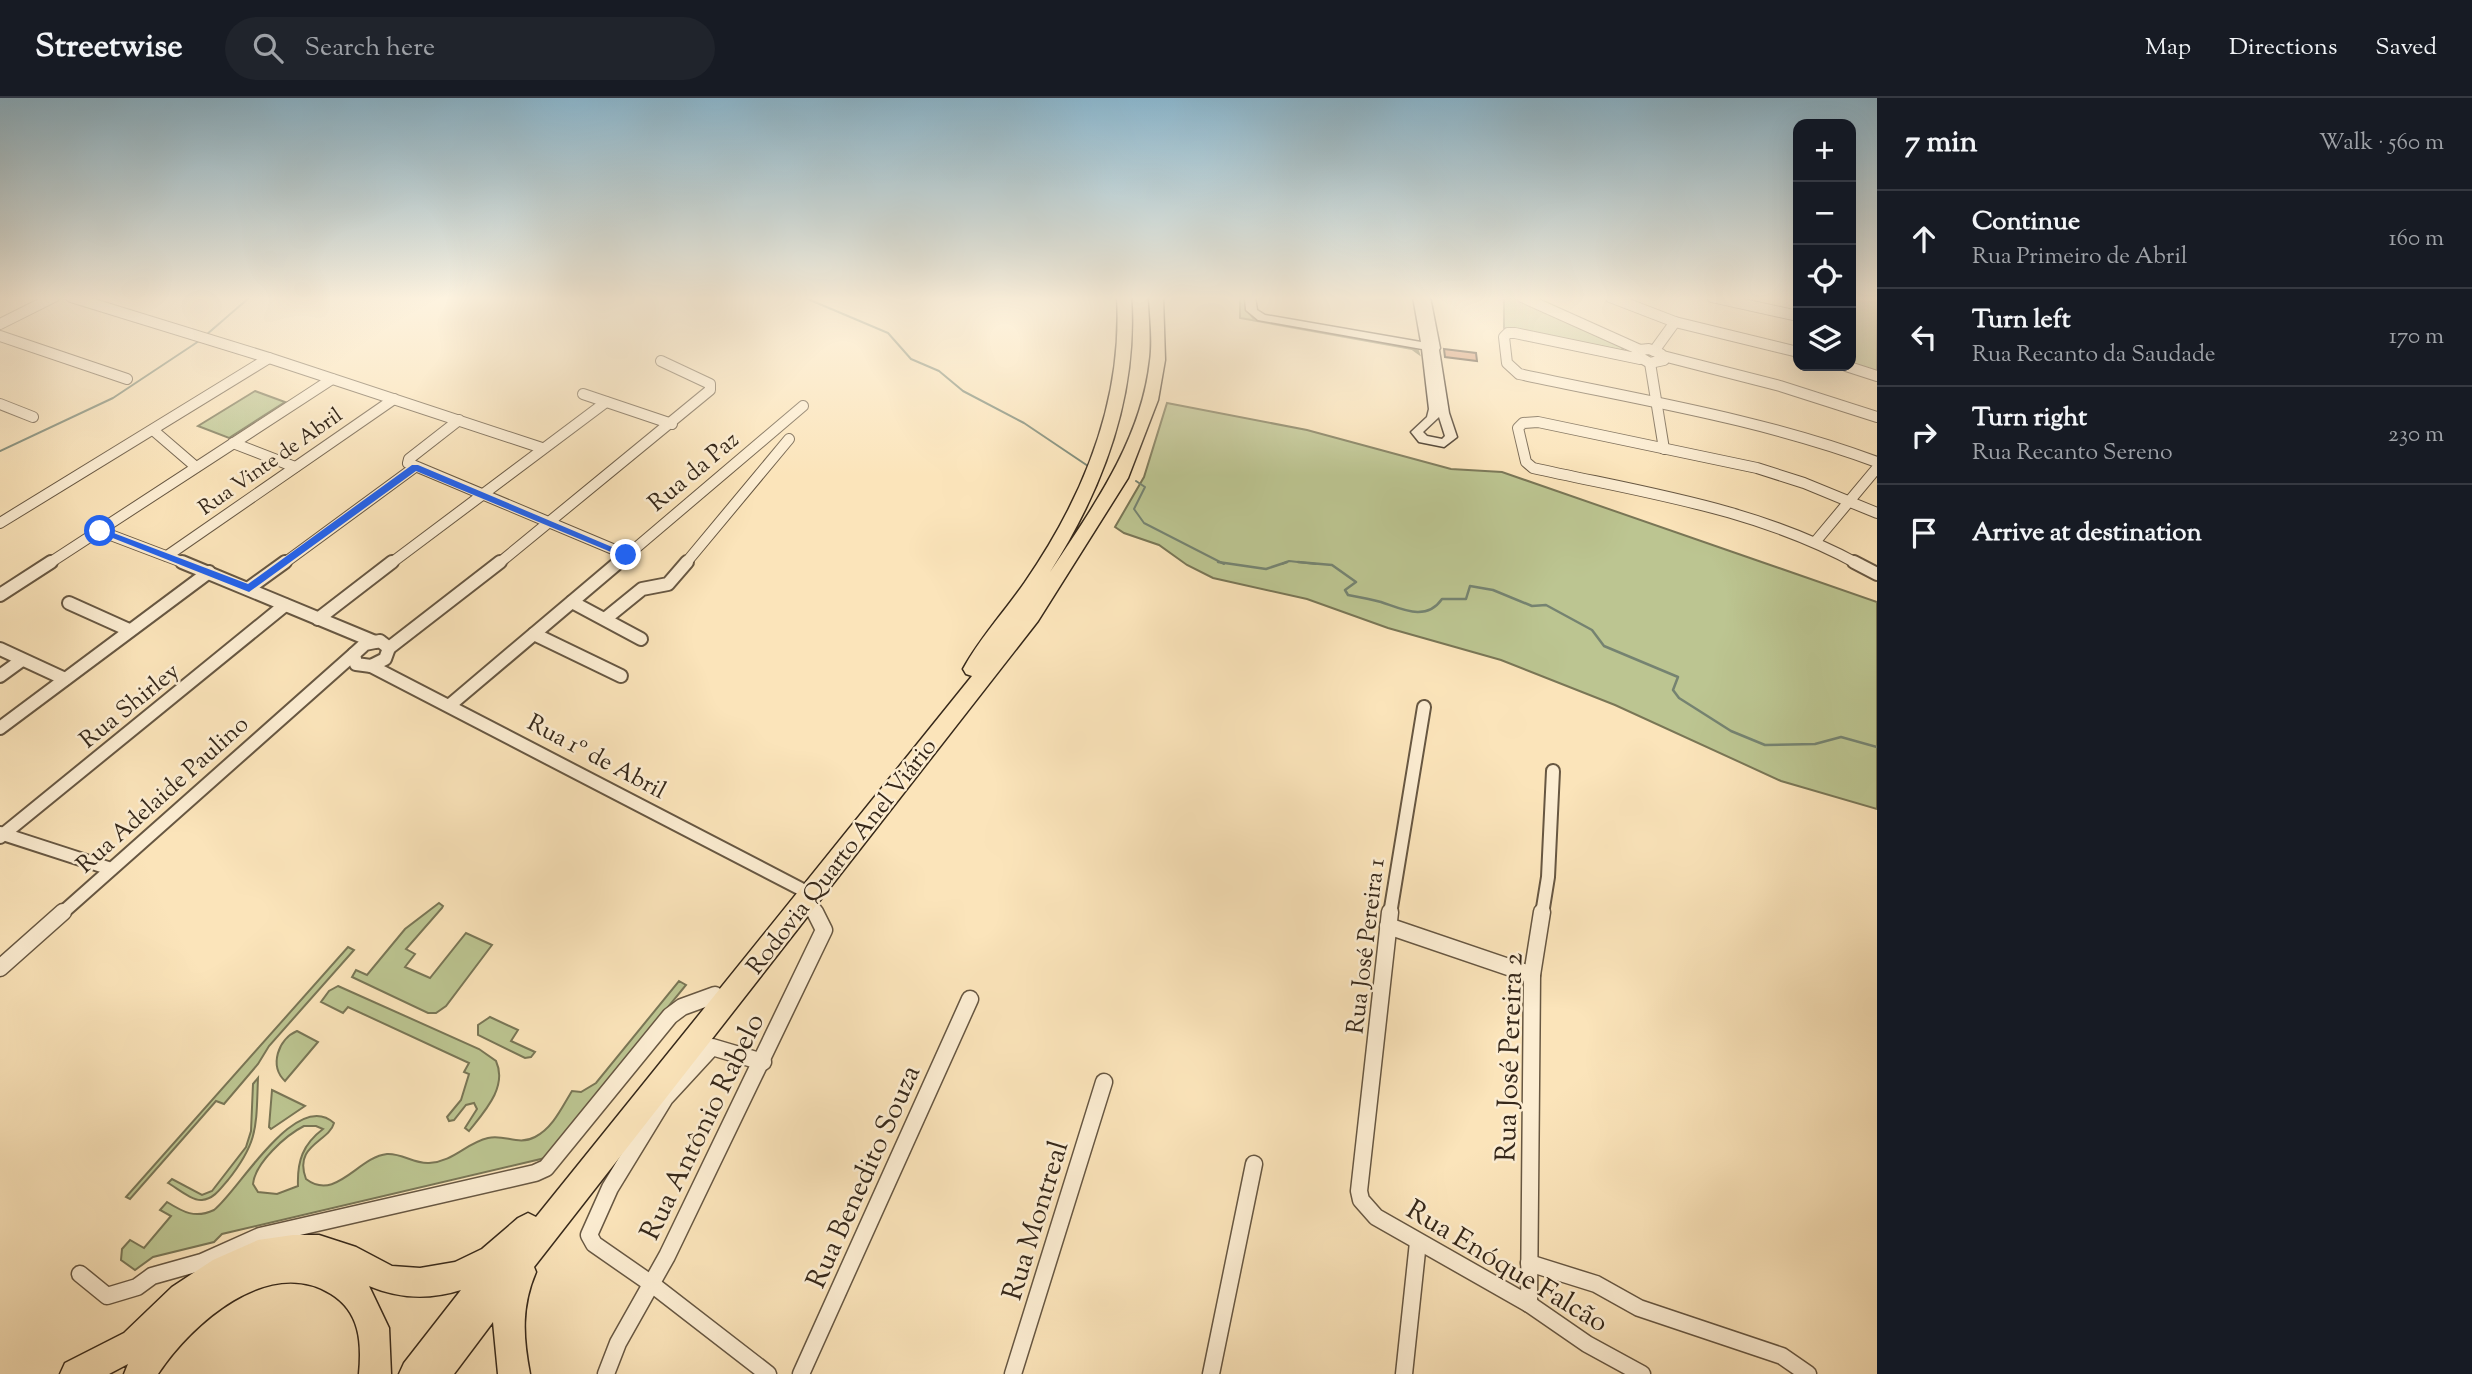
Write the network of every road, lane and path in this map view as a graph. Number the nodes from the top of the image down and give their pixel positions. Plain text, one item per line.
1 (61, 357) edge
2 (264, 357) edge
3 (1123, 357) edge
4 (1158, 357) edge
5 (1170, 357) edge
6 (1435, 357) edge
7 (1436, 357) edge
8 (1506, 357) edge
9 (1651, 357) edge
10 (269, 358) junction
11 (1657, 358) junction
12 (661, 361) dead end
13 (1856, 369) edge
14 (1877, 376) edge
15 (127, 379) dead end
16 (331, 379) junction
17 (583, 394) dead end
18 (394, 399) junction
19 (1150, 400) junction
20 (606, 402) junction
21 (1657, 403) junction
22 (0, 404) edge
23 (803, 406) dead end
24 (33, 417) dead end
25 (1877, 417) edge
26 (459, 421) junction
27 (1430, 421) junction
28 (672, 424) junction
29 (1447, 425) junction
30 (153, 430) junction
31 (789, 439) dead end
32 (233, 443) junction
33 (542, 448) junction
34 (1664, 449) junction
35 (1876, 462) edge
36 (195, 467) junction
37 (295, 467) junction
38 (415, 467) junction
39 (480, 494) junction
40 (1849, 501) junction
41 (1877, 513) edge
42 (0, 523) edge
43 (550, 523) junction
44 (100, 531) junction
45 (1816, 541) junction
46 (626, 555) junction
47 (167, 556) junction
48 (209, 572) junction
49 (1877, 574) edge
50 (249, 588) junction
51 (0, 595) edge
52 (572, 602) junction
53 (69, 603) dead end
54 (285, 605) junction
55 (318, 619) junction
56 (605, 619) junction
57 (129, 630) junction
58 (534, 634) junction
59 (641, 639) dead end
60 (375, 642) junction
61 (389, 648) junction
62 (0, 649) edge
63 (354, 654) junction
64 (22, 660) junction
65 (371, 666) junction
66 (0, 676) edge
67 (621, 676) dead end
68 (65, 679) junction
69 (450, 705) junction
70 (1424, 708) dead end
71 (0, 728) edge
72 (1553, 771) dead end
73 (1, 835) edge
74 (111, 869) junction
75 (802, 897) junction
76 (1388, 926) junction
77 (0, 968) edge
78 (1532, 975) junction
79 (715, 995) junction
80 (970, 999) dead end
81 (707, 1039) junction
82 (763, 1062) junction
83 (1104, 1082) dead end
84 (1254, 1164) dead end
85 (1359, 1191) joint
86 (535, 1230) junction
87 (1418, 1242) junction
88 (1529, 1263) junction
89 (80, 1274) dead end
90 (653, 1285) junction
91 (1529, 1304) junction
92 (76, 1374) edge
93 (139, 1374) edge
94 (375, 1374) edge
95 (415, 1374) edge
96 (434, 1374) edge
97 (514, 1374) edge
98 (606, 1374) edge
99 (768, 1374) edge
100 (802, 1374) edge
101 (1013, 1374) edge
102 (1211, 1374) edge
103 (1404, 1374) edge
104 (1642, 1374) edge
105 (1808, 1374) edge

1 - 15 street
2 - 10 street
3 - 75 highway, Rodovia Quarto Anel Viário
4 - 19 highway, Rodovia Quarto Anel Viário
5 - 19 highway
6 - 27 street
7 - 29 street
8 - 21 street
9 - 11 street
10 - 16 street
10 - 30 street
11 - 21 street
11 - 25 street
12 - 28 street
13 - 14 street
16 - 18 street
16 - 32 street
17 - 20 street
18 - 26 street
18 - 37 street, Rua Vinte de Abril
19 - 75 highway, Rodovia Quarto Anel Viário
20 - 28 street
20 - 33 street
21 - 34 street
21 - 35 street
22 - 24 street
23 - 46 street, Rua da Paz
26 - 33 street
26 - 38 street
27 - 29 street
27 - 29 street
28 - 43 street
30 - 36 street
30 - 42 street
31 - 56 street
32 - 36 street
32 - 37 street
33 - 39 street
34 - 40 street
34 - 45 street
35 - 40 street
36 - 44 street
37 - 47 street, Rua Vinte de Abril
38 - 39 street
38 - 50 street
39 - 43 street
39 - 55 street
40 - 41 street
40 - 45 street
43 - 46 street
43 - 61 street
44 - 47 street
44 - 51 street
45 - 49 street
46 - 52 street, Rua da Paz
47 - 48 street
48 - 50 street
48 - 57 street
50 - 54 street
52 - 56 street
52 - 58 street, Rua da Paz
53 - 57 street
54 - 55 street
54 - 73 street, Rua Shirley
55 - 60 street
56 - 59 street
57 - 68 street
58 - 67 street
58 - 69 street, Rua da Paz
60 - 61 street
60 - 63 street, Rua Adelaide Paulino
61 - 65 street
62 - 64 street
63 - 65 street, Rua 1º de Abril
63 - 74 street, Rua Adelaide Paulino
64 - 66 street
64 - 68 street
65 - 69 street, Rua 1º de Abril
68 - 71 street
69 - 75 street, Rua 1º de Abril
70 - 76 street, Rua José Pereira 1
72 - 78 street, Rua José Pereira 2
73 - 74 street
74 - 77 street, Rua Adelaide Paulino
75 - 79 highway, Rodovia Quarto Anel Viário
75 - 81 highway, Rodovia Quarto Anel Viário
75 - 82 street, Rua Antônio Rabelo
76 - 78 street
76 - 85 street, Rua José Pereira 1
78 - 88 street, Rua José Pereira 2
79 - 86 highway, Rodovia Quarto Anel Viário
79 - 89 street
80 - 100 street, Rua Benedito Souza
81 - 82 street
81 - 86 highway, Rodovia Quarto Anel Viário
81 - 90 street
82 - 90 street, Rua Antônio Rabelo
83 - 101 street, Rua Montreal
84 - 102 street
85 - 87 street, Rua Enóque Falcão
86 - 92 highway
86 - 95 highway, Rodovia Quarto Anel Viário
86 - 96 highway, Rodovia Quarto Anel Viário
86 - 97 highway
87 - 91 street, Rua Enóque Falcão
87 - 103 street
88 - 91 street, Rua José Pereira 2
88 - 105 street
90 - 98 street, Rua Antônio Rabelo
90 - 99 street
91 - 104 street, Rua Enóque Falcão
93 - 94 highway

